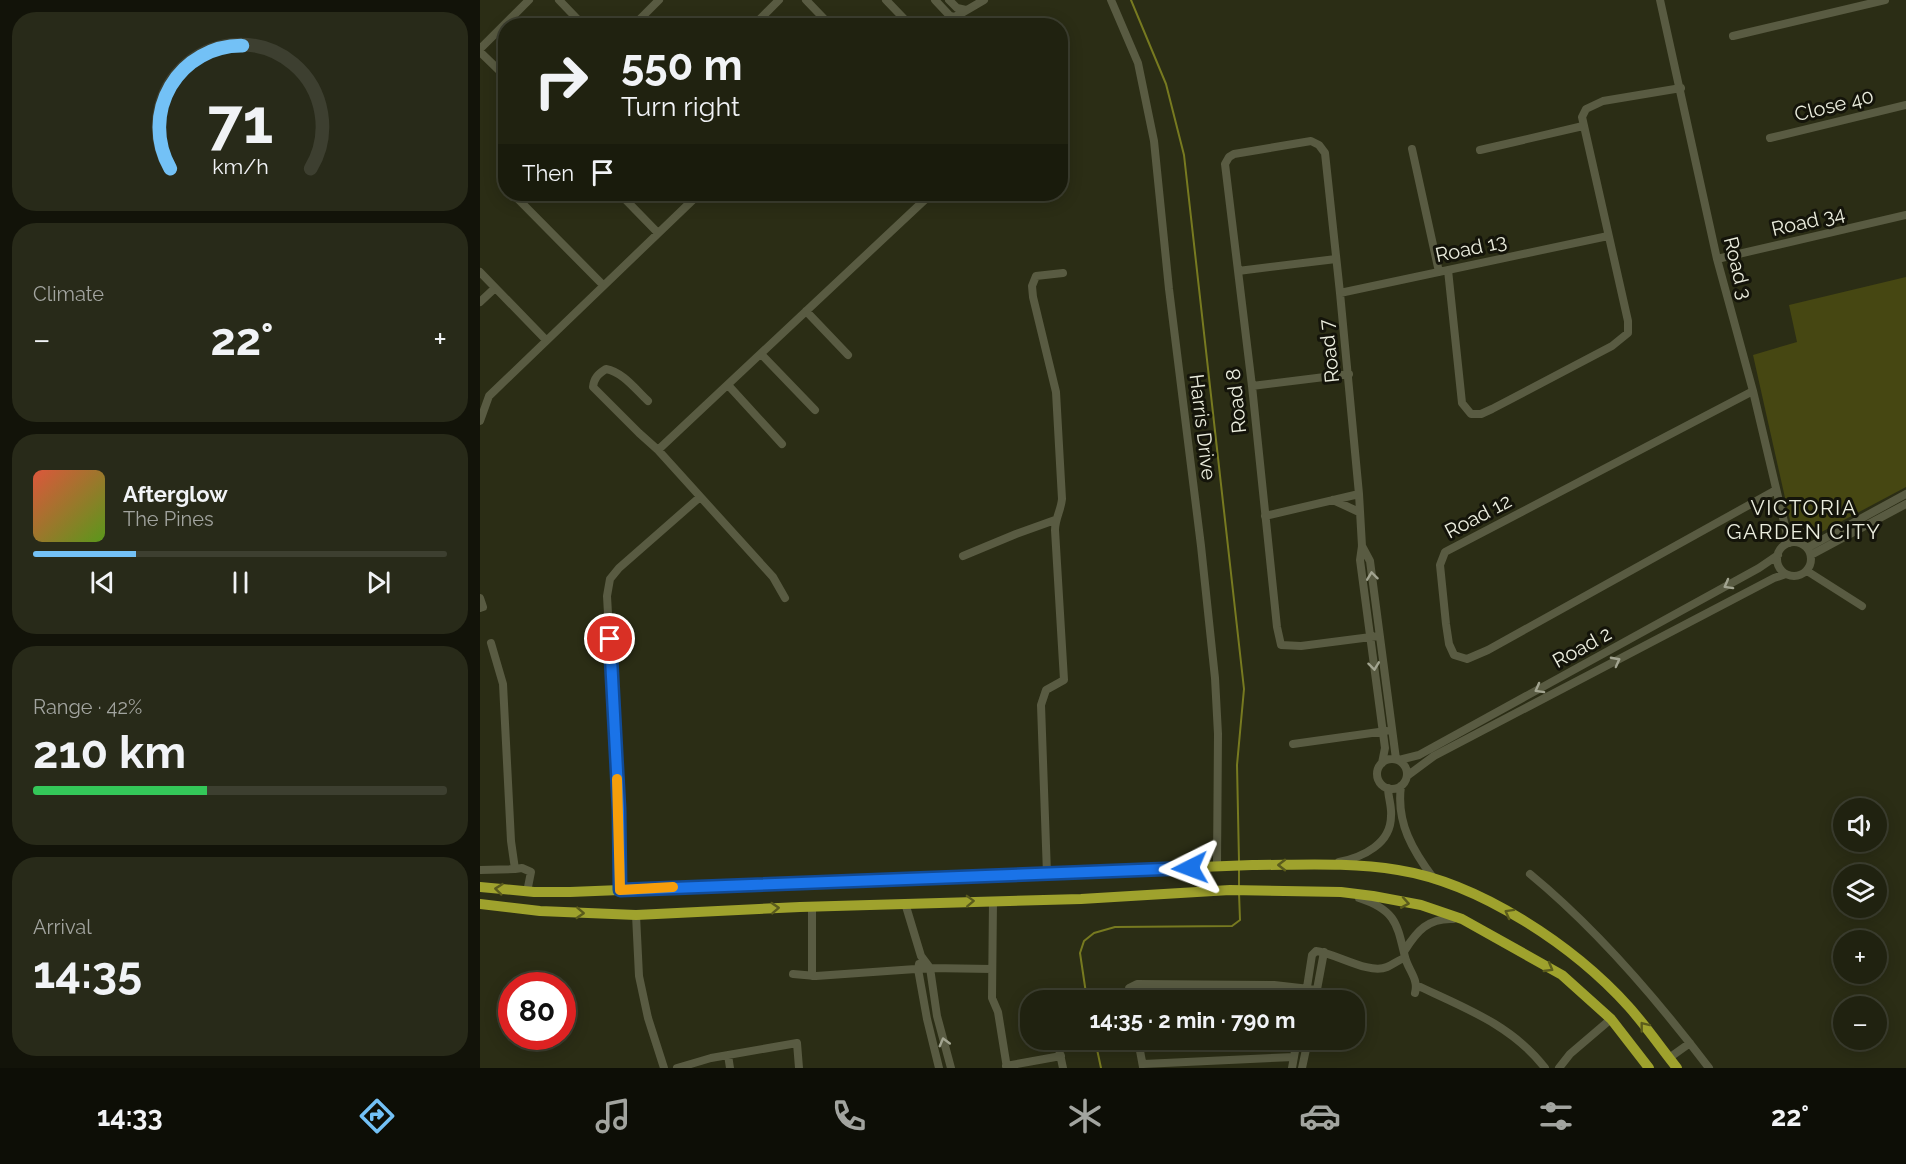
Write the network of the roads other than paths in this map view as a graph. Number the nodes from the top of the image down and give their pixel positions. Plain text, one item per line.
1 (529, 0) edge
2 (559, 0) edge
3 (659, 0) edge
4 (779, 0) edge
5 (807, 0) edge
6 (886, 0) edge
7 (935, 0) edge
8 (950, 0) edge
9 (984, 0) edge
10 (1111, 0) edge
11 (1660, 0) edge
12 (1885, 0) edge
13 (966, 10) junction
14 (512, 18) edge
15 (576, 18) edge
16 (641, 18) edge
17 (761, 18) edge
18 (824, 18) edge
19 (903, 18) edge
20 (498, 32) edge
21 (1733, 36) dead end
22 (480, 51) edge
23 (498, 69) edge
24 (1681, 88) junction
25 (1906, 105) edge
26 (1583, 126) junction
27 (1770, 138) dead end
28 (1412, 149) dead end
29 (1480, 150) dead end
30 (1325, 153) joint
31 (520, 201) edge
32 (627, 201) edge
33 (692, 201) edge
34 (924, 201) edge
35 (1906, 215) edge
36 (658, 233) junction
37 (1608, 236) junction
38 (1336, 259) junction
39 (1717, 259) junction
40 (1448, 270) junction
41 (1238, 271) junction
42 (480, 272) edge
43 (1439, 272) junction
44 (1063, 273) dead end
45 (603, 285) junction
46 (495, 288) junction
47 (1340, 293) junction
48 (480, 302) edge
49 (806, 311) junction
50 (546, 340) junction
51 (761, 354) junction
52 (848, 355) dead end
53 (1348, 374) junction
54 (728, 385) junction
55 (1252, 386) junction
56 (1752, 391) junction
57 (648, 401) dead end
58 (815, 410) dead end
59 (480, 421) edge
60 (782, 444) dead end
61 (658, 450) junction
62 (1776, 490) junction
63 (1359, 494) junction
64 (1906, 495) edge
65 (700, 497) junction
66 (1333, 500) junction
67 (1906, 504) edge
68 (1359, 512) junction
69 (1265, 516) junction
70 (1055, 520) junction
71 (1789, 543) junction
72 (1809, 552) junction
73 (1778, 555) junction
74 (963, 556) dead end
75 (1807, 571) junction
76 (1786, 574) junction
77 (480, 598) edge
78 (784, 598) dead end
79 (1862, 606) dead end
80 (480, 608) edge
81 (1375, 637) junction
82 (491, 642) dead end
83 (1387, 731) junction
84 (1293, 744) dead end
85 (1397, 760) junction
86 (1382, 763) junction
87 (1407, 776) junction
88 (1401, 786) junction
89 (1388, 788) junction
90 (1323, 865) junction
91 (1217, 866) junction
92 (515, 869) junction
93 (480, 870) edge
94 (1047, 874) junction
95 (1530, 874) dead end
96 (1435, 880) junction
97 (480, 887) edge
98 (620, 890) junction
99 (527, 891) junction
100 (549, 892) junction
101 (1341, 892) junction
102 (993, 901) junction
103 (905, 903) junction
104 (480, 904) edge
105 (812, 906) junction
106 (549, 911) junction
107 (636, 915) junction
108 (1461, 919) junction
109 (1324, 952) junction
110 (1405, 954) junction
111 (921, 956) junction
112 (930, 968) junction
113 (918, 969) junction
114 (993, 969) junction
115 (793, 974) dead end
116 (812, 976) junction
117 (1307, 988) junction
118 (1129, 990) edge
119 (1318, 990) joint
120 (1611, 1019) junction
121 (1690, 1043) junction
122 (1060, 1050) edge
123 (1140, 1050) edge
124 (1295, 1050) edge
125 (1306, 1050) edge
126 (728, 1055) junction
127 (1061, 1056) junction
128 (1294, 1057) junction
129 (1669, 1058) junction
130 (1143, 1066) edge
131 (1006, 1067) edge
132 (664, 1068) edge
133 (677, 1068) edge
134 (730, 1068) edge
135 (799, 1068) edge
136 (939, 1068) edge
137 (951, 1068) edge
138 (1063, 1068) edge
139 (1292, 1068) edge
140 (1302, 1068) edge
141 (1545, 1068) edge
142 (1559, 1068) edge
143 (1649, 1068) edge
144 (1677, 1068) edge
145 (1709, 1068) edge

1 - 14 street
2 - 15 street
3 - 16 street
4 - 17 street
5 - 18 street
6 - 19 street
7 - 13 street
8 - 13 street
9 - 13 street
10 - 91 street, Harris Drive
11 - 24 street, Road 3
12 - 21 street
20 - 22 street
22 - 23 street
24 - 26 street
24 - 39 street, Road 3
25 - 27 street, Close 40
26 - 29 street
26 - 37 street
28 - 43 street
30 - 38 street, Road 7
30 - 41 street, Road 8
31 - 45 street
32 - 36 street
33 - 36 street
34 - 49 street
35 - 39 street, Road 34
36 - 45 street
37 - 40 street, Road 13
37 - 40 street
38 - 41 street
38 - 47 street, Road 7
39 - 56 street, Road 3
40 - 43 street, Road 13
41 - 55 street, Road 8
42 - 46 street
43 - 47 street, Road 13
44 - 70 street
45 - 50 street
46 - 48 street
46 - 50 street
47 - 53 street, Road 7
49 - 51 street
49 - 52 street
50 - 59 street
51 - 54 street
51 - 58 street
53 - 55 street
53 - 63 street, Road 7
54 - 60 street
54 - 61 street
55 - 69 street, Road 8
56 - 62 street, Road 3
56 - 62 street, Road 12
57 - 61 street
61 - 65 street
62 - 71 street, Road 3
63 - 66 street
63 - 68 street, Road 7
64 - 72 street
65 - 78 street
65 - 98 street
66 - 68 street
66 - 69 street
67 - 72 street
68 - 81 street, Road 7
69 - 81 street, Road 8
70 - 74 street
70 - 94 street
71 - 72 street
71 - 73 street
72 - 75 street
73 - 76 street
73 -> 85 street, Road 2
75 - 76 street
75 - 79 street
87 -> 76 street, Road 2
77 - 80 street
81 - 83 street, Road 7
82 - 92 street
83 - 84 street
83 - 85 street, Road 7
83 - 86 street, Road 7
85 - 86 street
85 - 87 street
86 - 89 street
87 - 88 street
88 - 89 street
88 - 96 street
89 - 90 street
90 -> 91 highway
90 - 96 highway
91 - 94 highway
92 - 93 street
92 - 99 street
94 - 98 highway
95 - 121 street
129 -> 96 highway
99 -> 97 highway
98 - 100 highway
99 - 100 highway
100 - 106 highway
101 - 102 highway
101 -> 108 highway
101 - 110 street
103 -> 102 highway
102 - 114 street
103 - 105 highway
103 - 111 street
104 - 106 highway
107 -> 105 highway
105 - 116 street
106 -> 107 highway
107 - 132 street
108 - 110 street
108 -> 120 highway
109 - 110 street
109 - 117 street
109 - 119 street
110 - 141 street
111 - 112 street
111 - 113 street
112 - 113 street
112 - 114 street
137 -> 112 street
113 - 116 street
113 - 136 street
114 - 131 street
115 - 116 street
117 - 118 street
117 - 119 street
120 - 142 street
120 - 143 highway
121 - 129 street
121 - 145 street
122 - 127 street
123 - 130 street
124 - 128 street
125 - 140 street
126 - 133 street
126 - 134 street
126 - 135 street
127 - 131 street
127 - 138 street
128 - 130 street
128 - 139 street
129 - 144 highway

